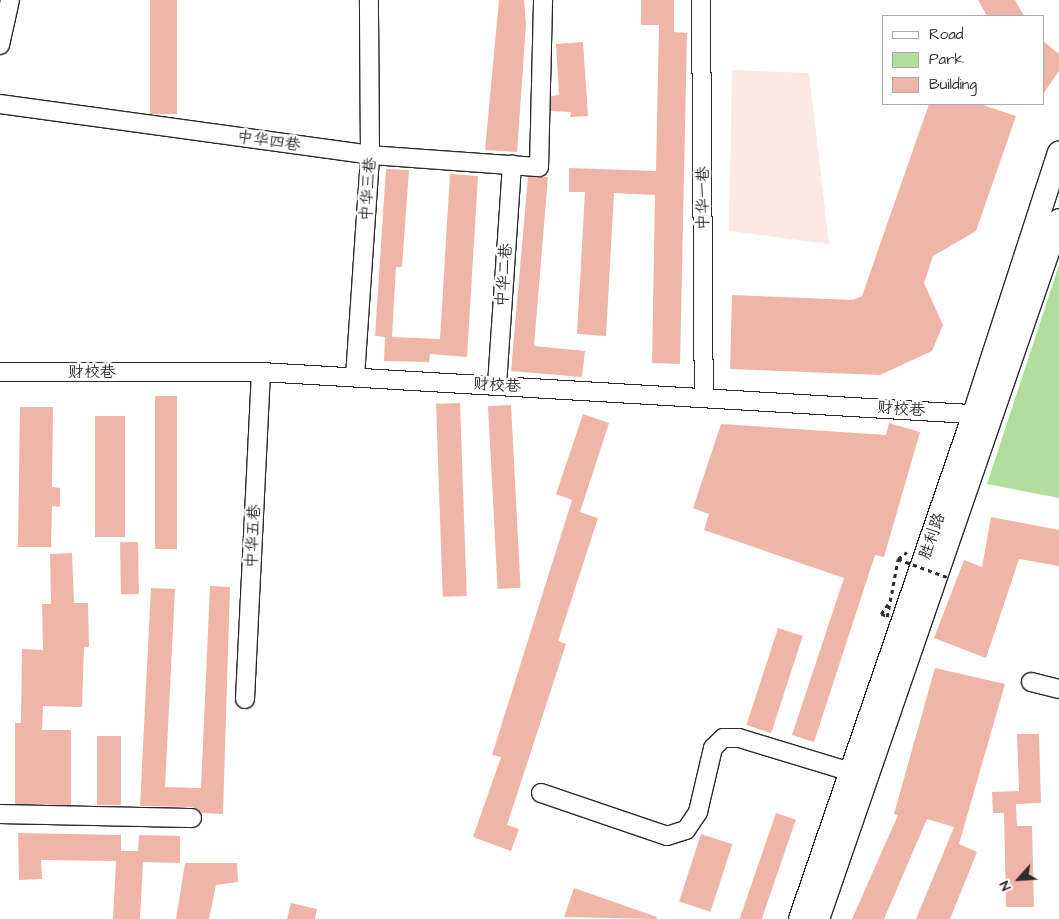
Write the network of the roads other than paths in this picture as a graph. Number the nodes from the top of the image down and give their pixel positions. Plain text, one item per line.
1 (10, 0) edge
2 (369, 0) edge
3 (543, 0) edge
4 (701, 0) edge
5 (0, 45) edge
6 (0, 104) edge
7 (1059, 152) edge
8 (370, 156) junction
9 (512, 165) junction
10 (1059, 220) edge
11 (0, 372) edge
12 (261, 372) junction
13 (355, 377) junction
14 (497, 385) junction
15 (704, 397) junction
16 (983, 415) junction
17 (1031, 682) dead end
18 (1059, 689) edge
19 (245, 699) dead end
20 (851, 772) junction
21 (541, 794) dead end
22 (0, 814) edge
23 (192, 818) dead end
24 (800, 919) edge
25 (818, 919) edge

1 - 5 street
2 - 8 street, 中华三巷
3 - 9 street, 中华四巷
4 - 15 street, 中华一巷
6 - 8 street, 中华四巷
7 - 16 main road, 胜利路
8 - 9 street, 中华四巷
8 - 13 street, 中华三巷
9 - 14 street, 中华二巷
10 - 16 main road, 胜利路
11 - 12 street, 财校巷
12 - 13 street, 财校巷
12 - 19 street, 中华五巷
13 - 14 street, 财校巷
14 - 15 street, 财校巷
15 - 16 street, 财校巷
16 - 20 main road, 胜利路
16 - 25 main road, 胜利路
17 - 18 street
20 - 21 street
20 - 24 main road, 胜利路
22 - 23 street

